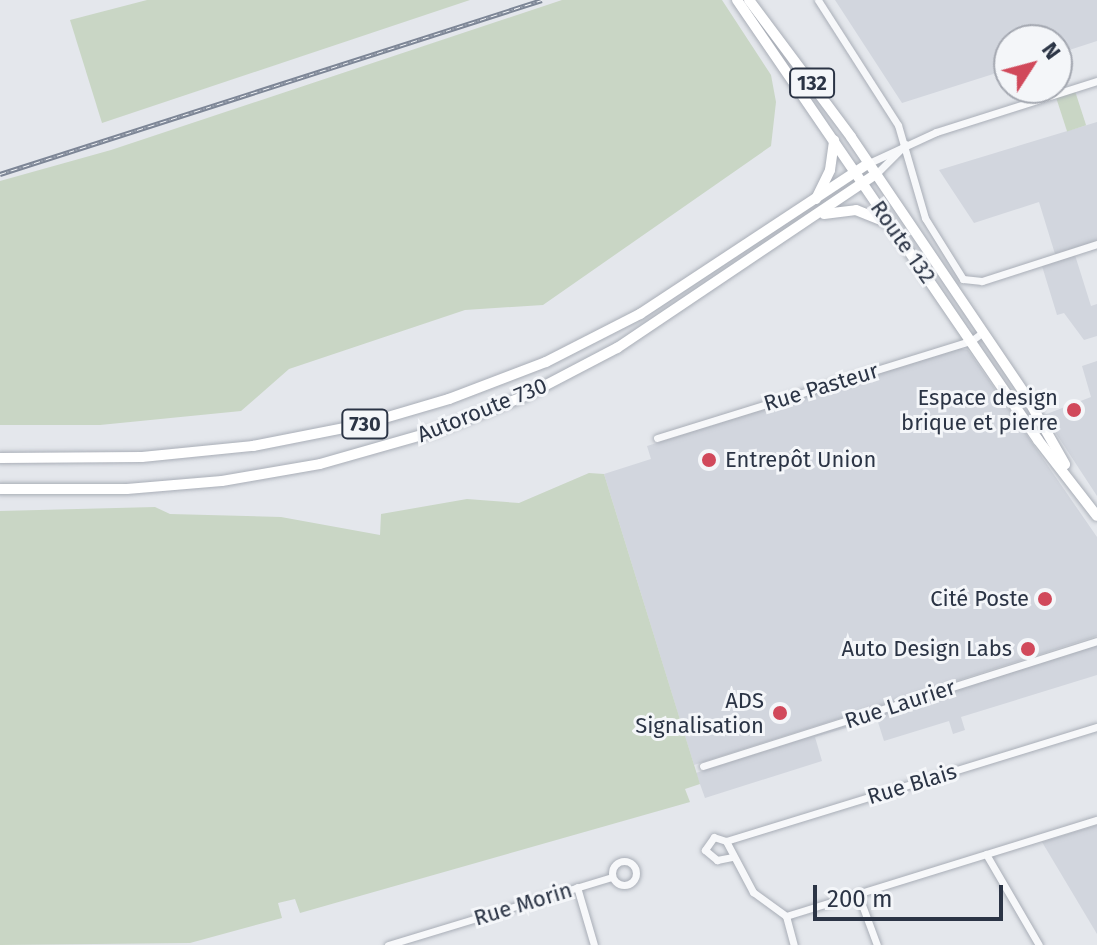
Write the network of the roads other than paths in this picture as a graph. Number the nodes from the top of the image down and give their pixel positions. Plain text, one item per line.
1 (737, 0) edge
2 (749, 0) edge
3 (818, 0) edge
4 (1097, 81) edge
5 (834, 140) junction
6 (906, 144) junction
7 (869, 163) junction
8 (855, 172) junction
9 (876, 174) junction
10 (863, 184) junction
11 (816, 200) junction
12 (818, 215) junction
13 (890, 224) junction
14 (1097, 244) edge
15 (983, 332) junction
16 (971, 341) junction
17 (1036, 411) junction
18 (1024, 419) junction
19 (657, 438) dead end
20 (0, 458) edge
21 (1073, 480) junction
22 (0, 489) edge
23 (1097, 516) edge
24 (1097, 641) edge
25 (1097, 727) edge
26 (703, 766) dead end
27 (1097, 820) edge
28 (726, 841) junction
29 (986, 854) junction
30 (732, 857) junction
31 (612, 877) dead end
32 (577, 887) junction
33 (858, 894) junction
34 (786, 916) junction
35 (388, 945) edge
36 (594, 945) edge
37 (794, 945) edge
38 (877, 945) edge
39 (1039, 945) edge

1 - 5 highway, Route 132 / 132
2 - 7 highway, Route 132 / 132
3 - 6 street
4 - 6 street
5 - 8 highway, Route 132 / 132
5 - 11 highway
6 - 7 street
6 - 9 street
6 - 14 street
7 - 8 highway, Autoroute 730
7 - 9 highway, Route 132 / 132
8 - 10 highway, Route 132 / 132
8 - 11 highway, Autoroute 730 / 730
9 - 10 highway, Autoroute 730
9 - 15 highway, Route 132 / 132
10 - 12 highway, Autoroute 730 / 730
10 - 13 highway, Route 132 / 132
11 - 20 highway, Autoroute 730 / 730
12 - 13 highway
12 - 22 highway, Autoroute 730 / 730
13 - 16 highway, Route 132 / 132
15 - 16 street, Rue Pasteur
15 - 17 highway, Route 132 / 132
16 - 18 highway, Route 132 / 132
16 - 19 street, Rue Pasteur
17 - 18 highway
17 - 21 highway, Route 132 / 132
18 - 21 highway, Route 132 / 132
21 - 23 highway, Route 132 / 132
24 - 26 street, Rue Laurier
25 - 28 street, Rue Blais
27 - 29 street
28 - 30 street
28 - 30 street
29 - 33 street
29 - 39 street
30 - 34 street
31 - 32 street, Rue Morin
32 - 35 street, Rue Morin
32 - 36 street
33 - 34 street
33 - 38 street
34 - 37 street

